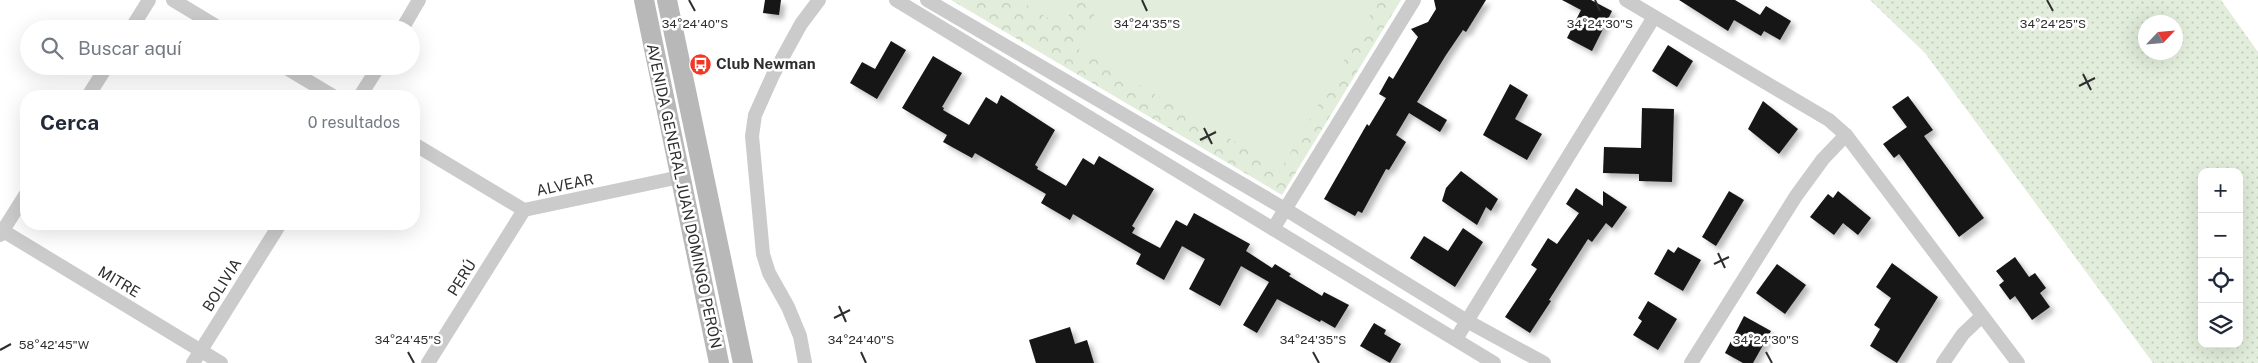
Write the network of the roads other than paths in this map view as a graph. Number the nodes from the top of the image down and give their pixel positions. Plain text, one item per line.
1 (149, 0) edge
2 (173, 0) edge
3 (419, 0) edge
4 (644, 0) edge
5 (667, 0) edge
6 (819, 0) edge
7 (896, 0) edge
8 (928, 0) edge
9 (1414, 0) edge
10 (1626, 0) edge
11 (1654, 17) junction
12 (137, 20) edge
13 (206, 20) edge
14 (407, 20) edge
15 (101, 75) edge
16 (298, 75) edge
17 (373, 75) edge
18 (92, 90) edge
19 (323, 90) edge
20 (364, 90) edge
21 (1846, 135) junction
22 (420, 148) edge
23 (680, 177) junction
24 (20, 203) edge
25 (1285, 209) junction
26 (524, 210) junction
27 (1273, 229) junction
28 (276, 230) edge
29 (1, 232) edge
30 (1982, 316) junction
31 (1467, 321) junction
32 (1456, 339) junction
33 (200, 350) junction
34 (192, 363) edge
35 (221, 363) edge
36 (428, 363) edge
37 (719, 363) edge
38 (743, 363) edge
39 (805, 363) edge
40 (1494, 363) edge
41 (1544, 363) edge
42 (1692, 363) edge
43 (1943, 363) edge
44 (2018, 363) edge

1 - 12 street
2 - 13 street
3 - 14 street
4 - 23 main road, AVENIDA GENERAL JUAN DOMINGO PERÓN
5 - 38 main road, AVENIDA GENERAL JUAN DOMINGO PERÓN
6 - 39 street
7 - 27 street
8 - 25 street
9 - 25 street
10 - 11 street
11 - 21 street
11 - 31 street
15 - 18 street
16 - 19 street
17 - 20 street
21 - 30 street
21 - 42 street
22 - 26 street, ALVEAR
23 - 26 street, ALVEAR
23 - 37 main road, AVENIDA GENERAL JUAN DOMINGO PERÓN
24 - 29 street
25 - 27 street
25 - 31 street
26 - 36 street, PERÚ
27 - 32 street
28 - 33 street, BOLIVIA
29 - 33 street, MITRE
30 - 43 street
30 - 44 street
31 - 32 street
31 - 41 street
32 - 40 street
33 - 34 street, BOLIVIA
33 - 35 street, MITRE

